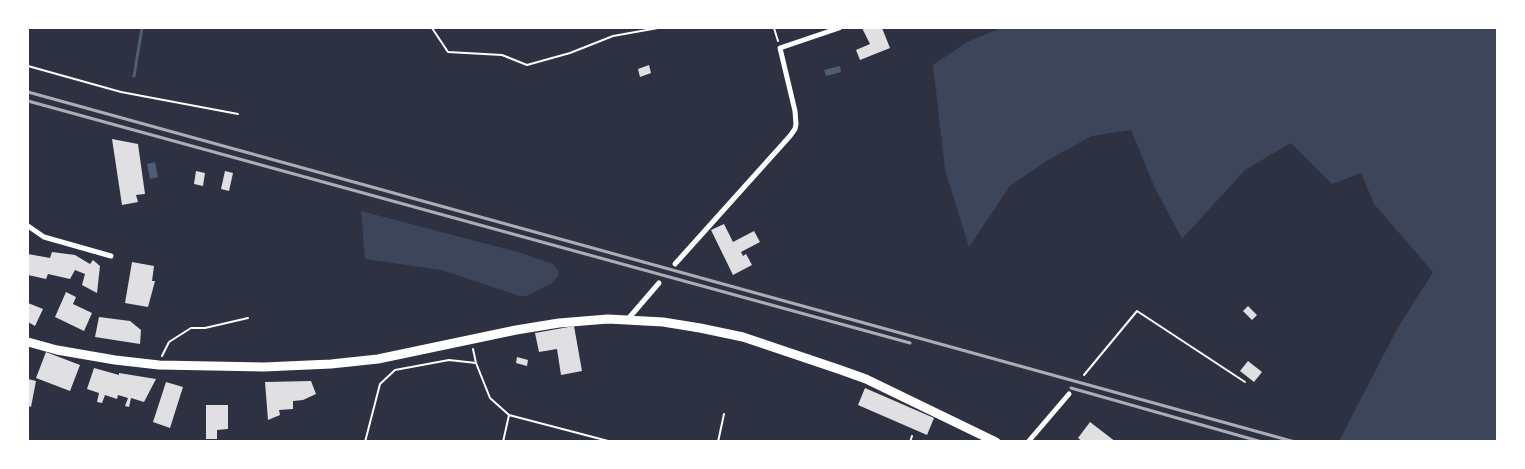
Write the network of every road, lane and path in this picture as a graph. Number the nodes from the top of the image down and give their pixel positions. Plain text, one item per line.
1 (432, 28) edge
2 (658, 28) edge
3 (774, 28) edge
4 (839, 28) edge
5 (780, 48) junction
6 (28, 66) edge
7 (238, 114) dead end
8 (28, 226) edge
9 (111, 256) dead end
10 (675, 264) dead end
11 (659, 283) dead end
12 (248, 318) dead end
13 (628, 319) junction
14 (471, 339) junction
15 (28, 342) edge
16 (476, 363) junction
17 (159, 365) junction
18 (1084, 375) dead end
19 (1244, 382) dead end
20 (1069, 394) dead end
21 (724, 414) dead end
22 (509, 415) junction
23 (912, 436) dead end
24 (365, 442) edge
25 (502, 442) edge
26 (612, 442) edge
27 (718, 442) edge
28 (910, 442) edge
29 (996, 442) edge
30 (1028, 442) edge

1 - 2 path
3 - 5 path
4 - 5 street
5 - 10 street
6 - 7 path
8 - 9 street
11 - 13 street
12 - 17 path
13 - 14 main road
13 - 29 main road
14 - 16 path
14 - 17 main road
15 - 17 main road
16 - 22 path
16 - 24 path
18 - 19 path
20 - 30 street
21 - 27 path
22 - 25 path
22 - 26 path
23 - 28 path

